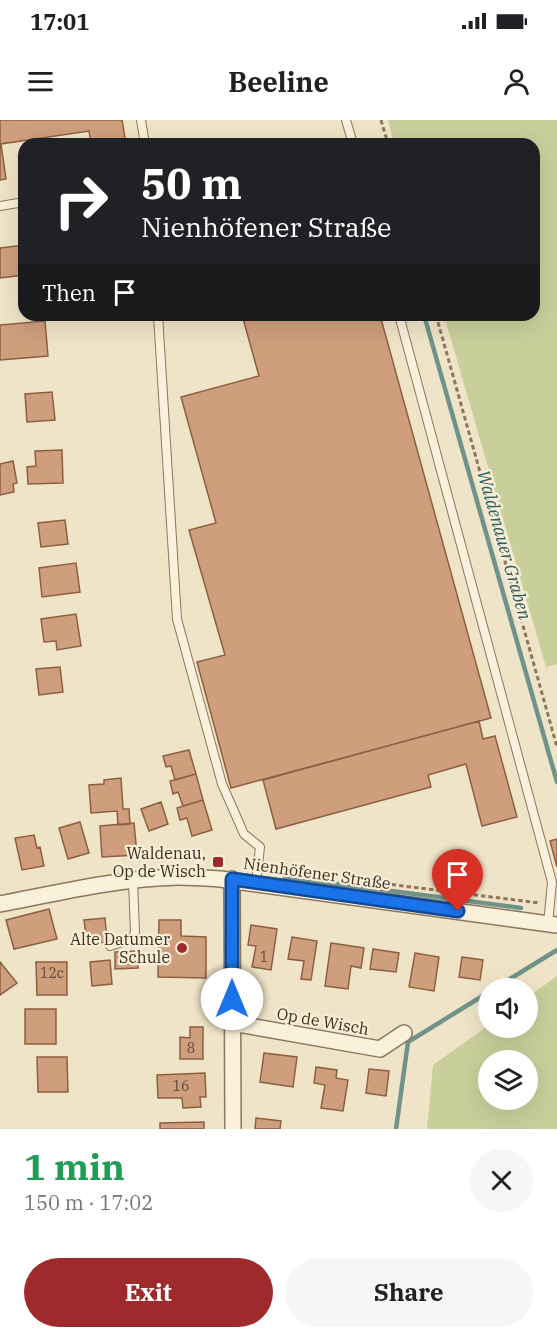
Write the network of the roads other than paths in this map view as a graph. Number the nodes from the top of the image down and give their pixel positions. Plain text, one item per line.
1 (141, 120) edge
2 (346, 120) edge
3 (144, 138) edge
4 (351, 138) edge
5 (18, 203) edge
6 (0, 206) edge
7 (158, 321) edge
8 (401, 321) edge
9 (232, 879) junction
10 (134, 882) junction
11 (256, 883) junction
12 (0, 904) edge
13 (553, 925) edge
14 (110, 946) dead end
15 (232, 1023) junction
16 (404, 1033) dead end
17 (233, 1129) edge

1 - 3 lane
2 - 4 lane
5 - 6 lane
7 - 11 lane
8 - 13 lane
9 - 10 street, Nienhöfener Straße
9 - 11 street, Nienhöfener Straße
9 - 15 street
10 - 12 street, Nienhöfener Straße
10 - 14 lane
11 - 13 street, Nienhöfener Straße
15 - 16 street, Op de Wisch
15 - 17 street

